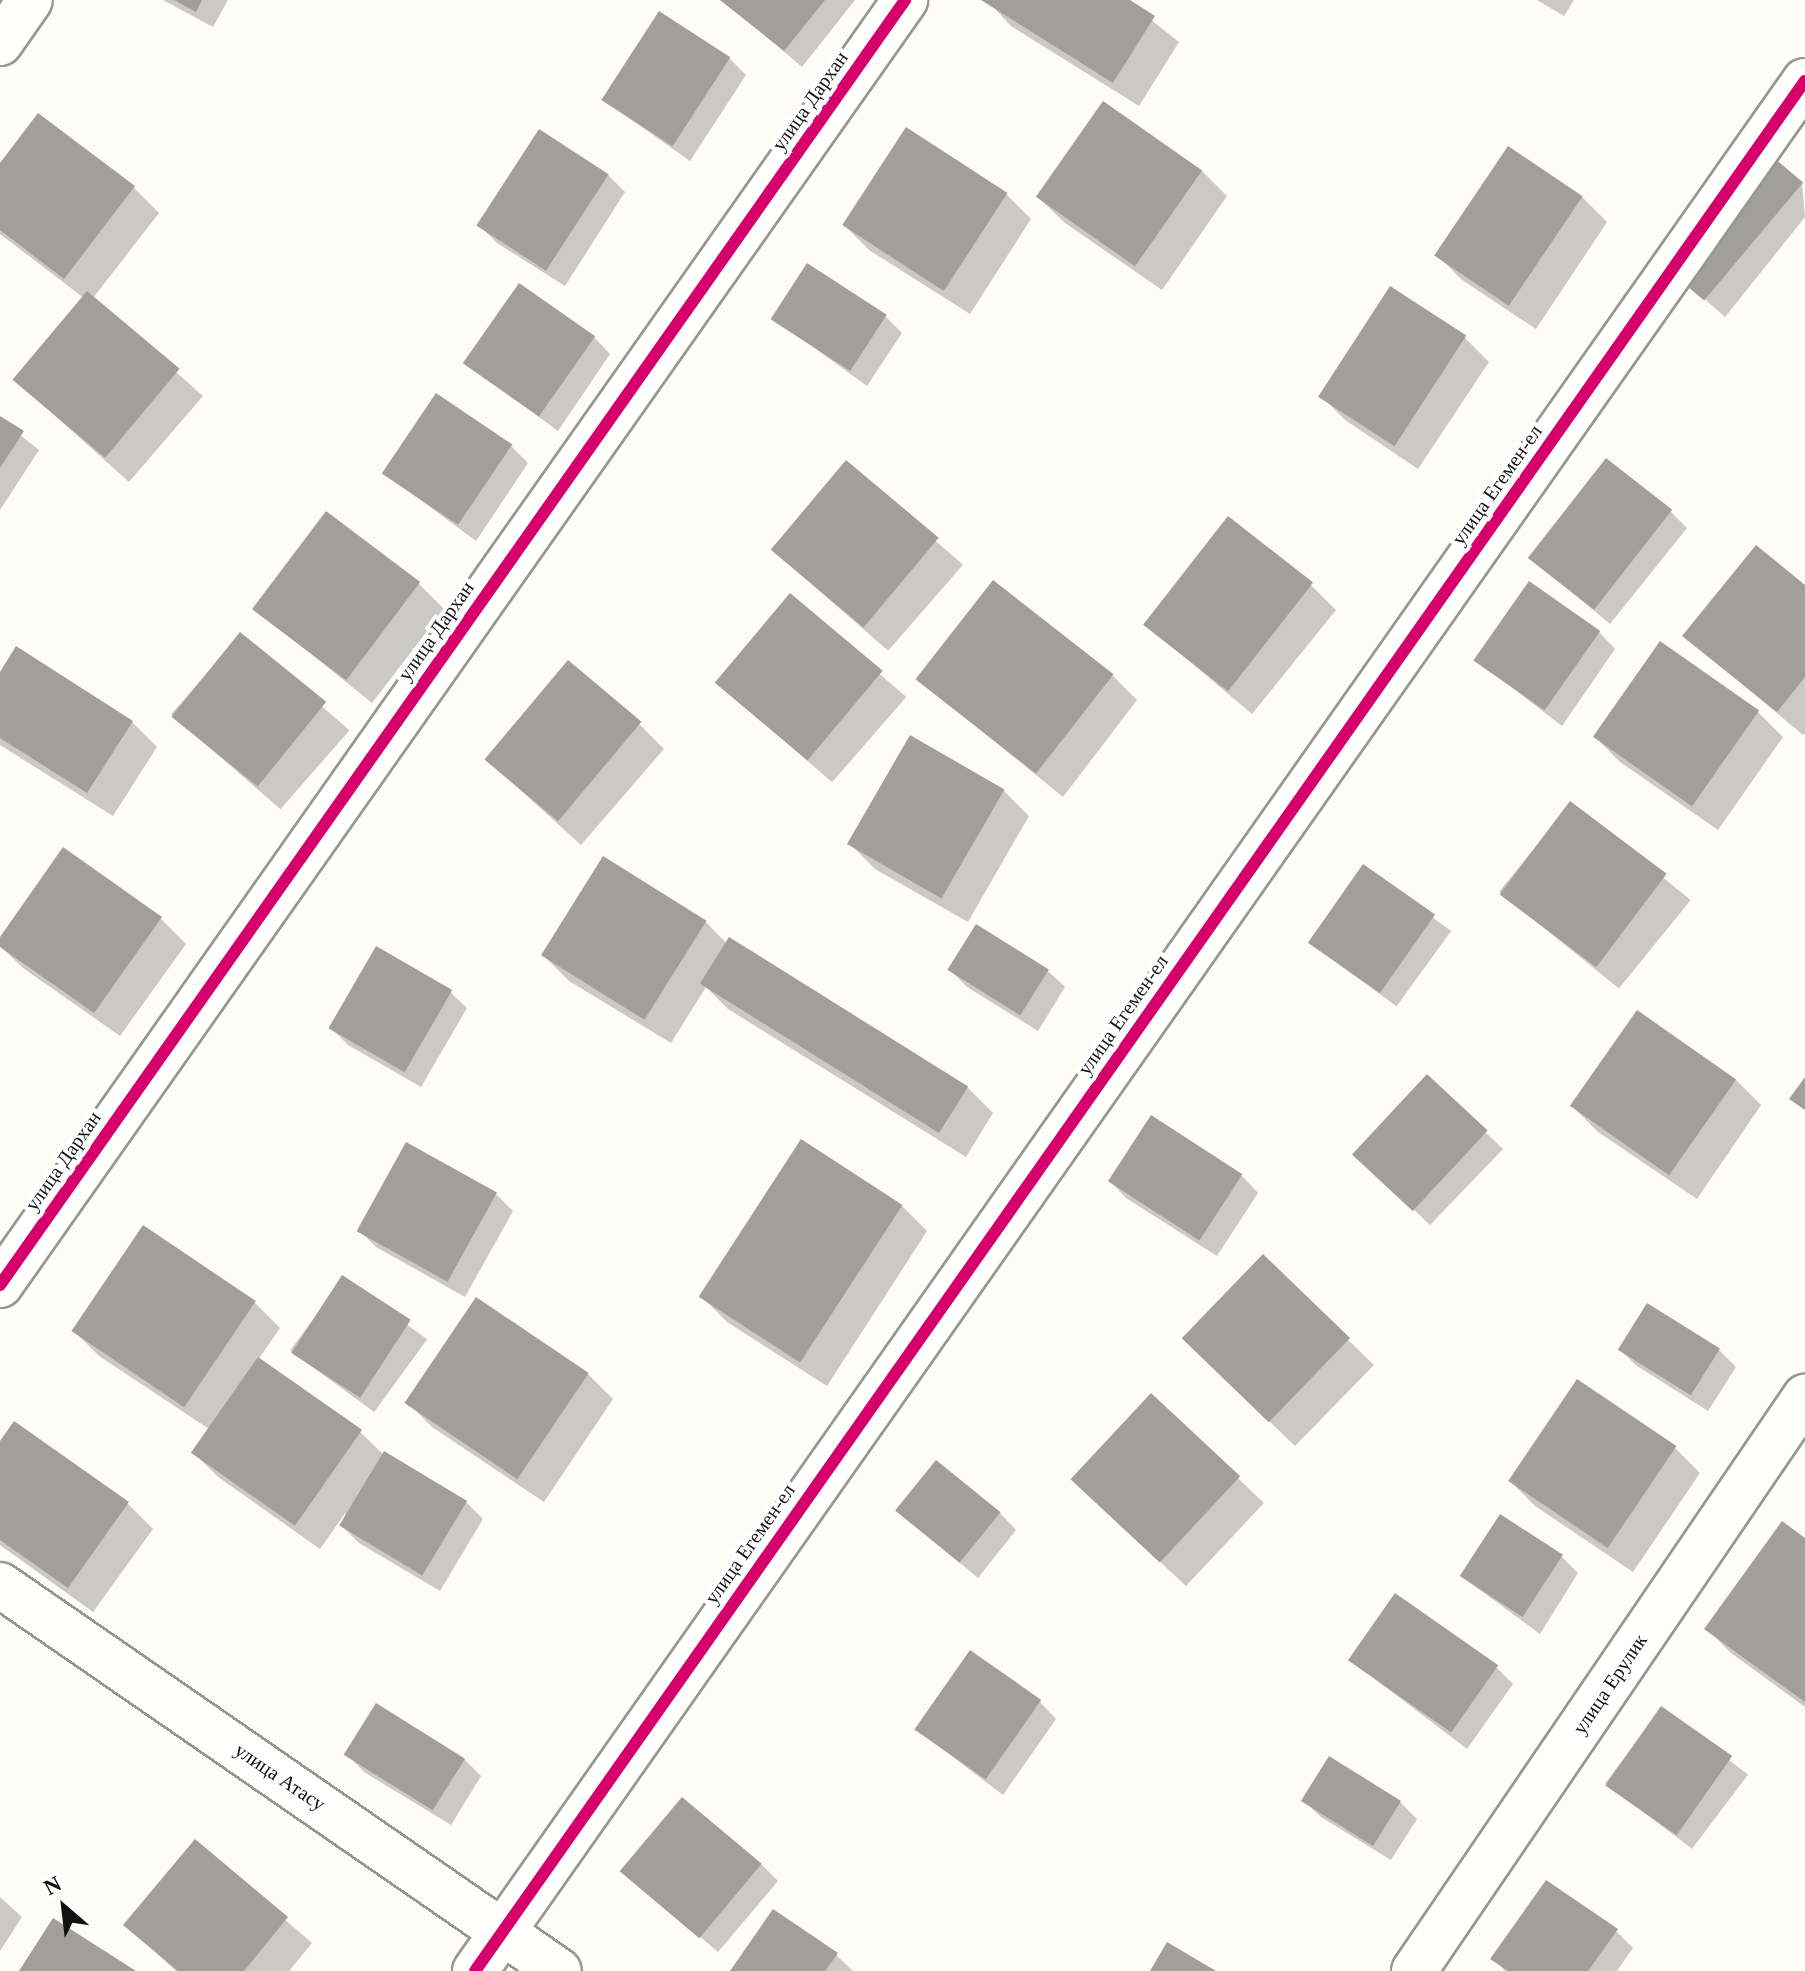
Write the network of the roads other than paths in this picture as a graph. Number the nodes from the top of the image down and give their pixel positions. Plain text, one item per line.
1 (30, 0) edge
2 (905, 0) edge
3 (0, 43) edge
4 (1805, 81) edge
5 (0, 1285) edge
6 (1805, 1397) edge
7 (0, 1585) edge
8 (503, 1930) junction
9 (475, 1971) edge
10 (559, 1971) edge
11 (1414, 1971) edge

1 - 3 street
2 - 5 street, улица Дархан
4 - 8 street, улица Егемен-ел
6 - 11 street, улица Ерулик
7 - 8 street, улица Атасу
8 - 9 street, улица Егемен-ел
8 - 10 street, улица Атасу

